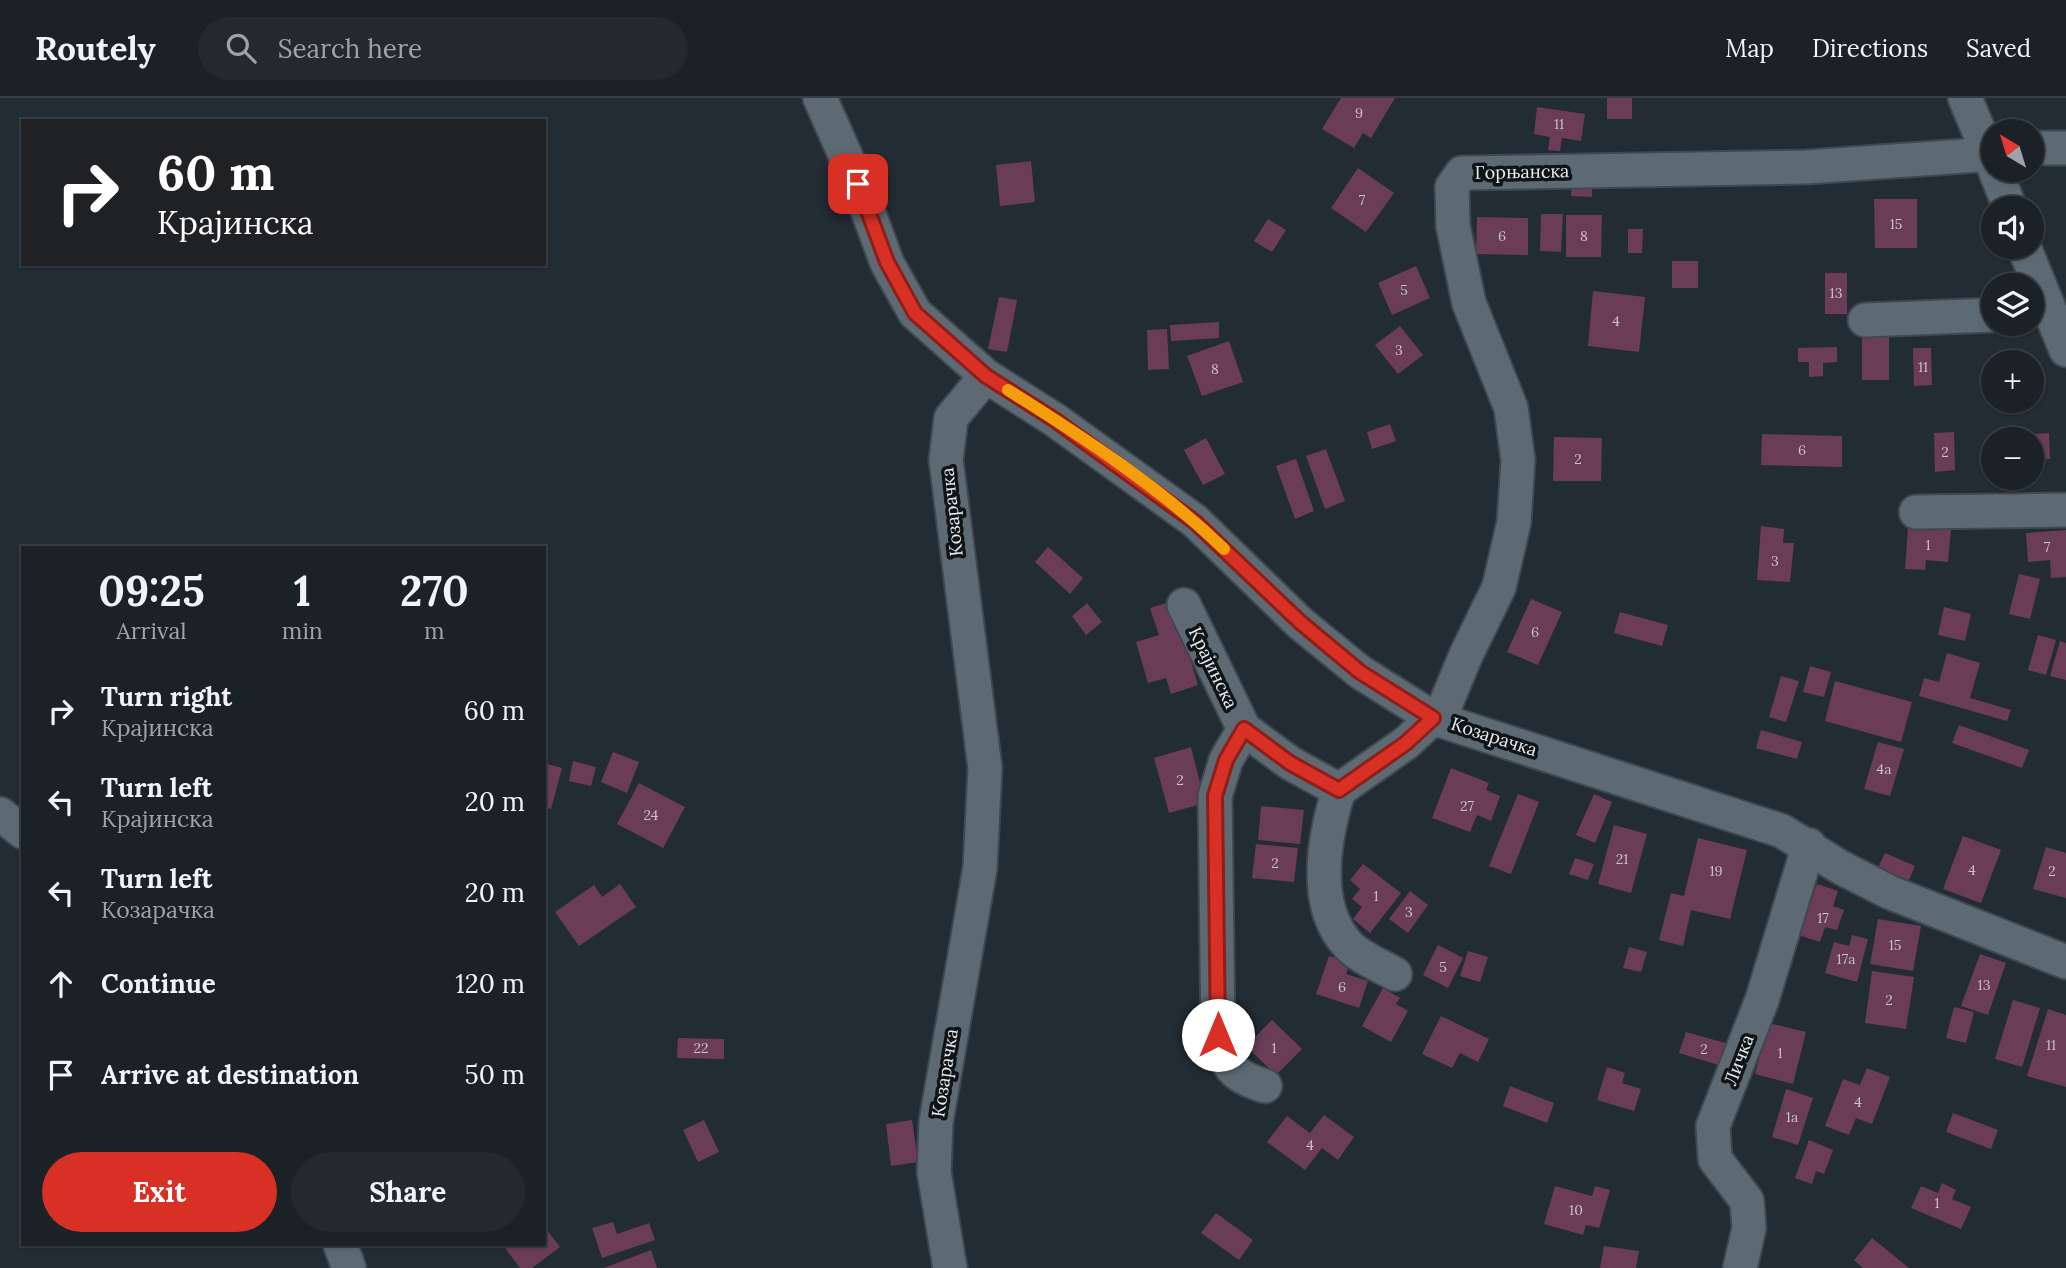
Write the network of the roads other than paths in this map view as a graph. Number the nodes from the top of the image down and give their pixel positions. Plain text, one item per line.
1 (820, 98) edge
2 (1965, 98) edge
3 (1981, 134) edge
4 (2044, 148) edge
5 (2066, 148) edge
6 (1981, 161) edge
7 (2029, 259) edge
8 (2048, 308) edge
9 (1981, 315) edge
10 (1865, 320) dead end
11 (2066, 350) edge
12 (986, 376) junction
13 (2066, 510) edge
14 (1916, 512) dead end
15 (1184, 605) dead end
16 (1436, 719) junction
17 (1244, 729) junction
18 (1339, 790) junction
19 (0, 814) edge
20 (21, 830) edge
21 (1809, 845) junction
22 (2066, 962) edge
23 (1395, 974) dead end
24 (1265, 1086) dead end
25 (341, 1246) edge
26 (349, 1268) edge
27 (950, 1268) edge
28 (1740, 1268) edge

1 - 12 street
2 - 3 street
4 - 5 street
6 - 16 street, Горњанска
7 - 8 street
8 - 11 street
9 - 10 street
12 - 16 street, Козарачка
12 - 27 street, Козарачка
13 - 14 street
15 - 17 street, Крајинска
16 - 18 street
16 - 21 street, Козарачка
17 - 18 street, Крајинска
17 - 24 street, Крајинска
18 - 23 street
19 - 20 street
21 - 22 street, Козарачка
21 - 28 street, Личка
25 - 26 street

